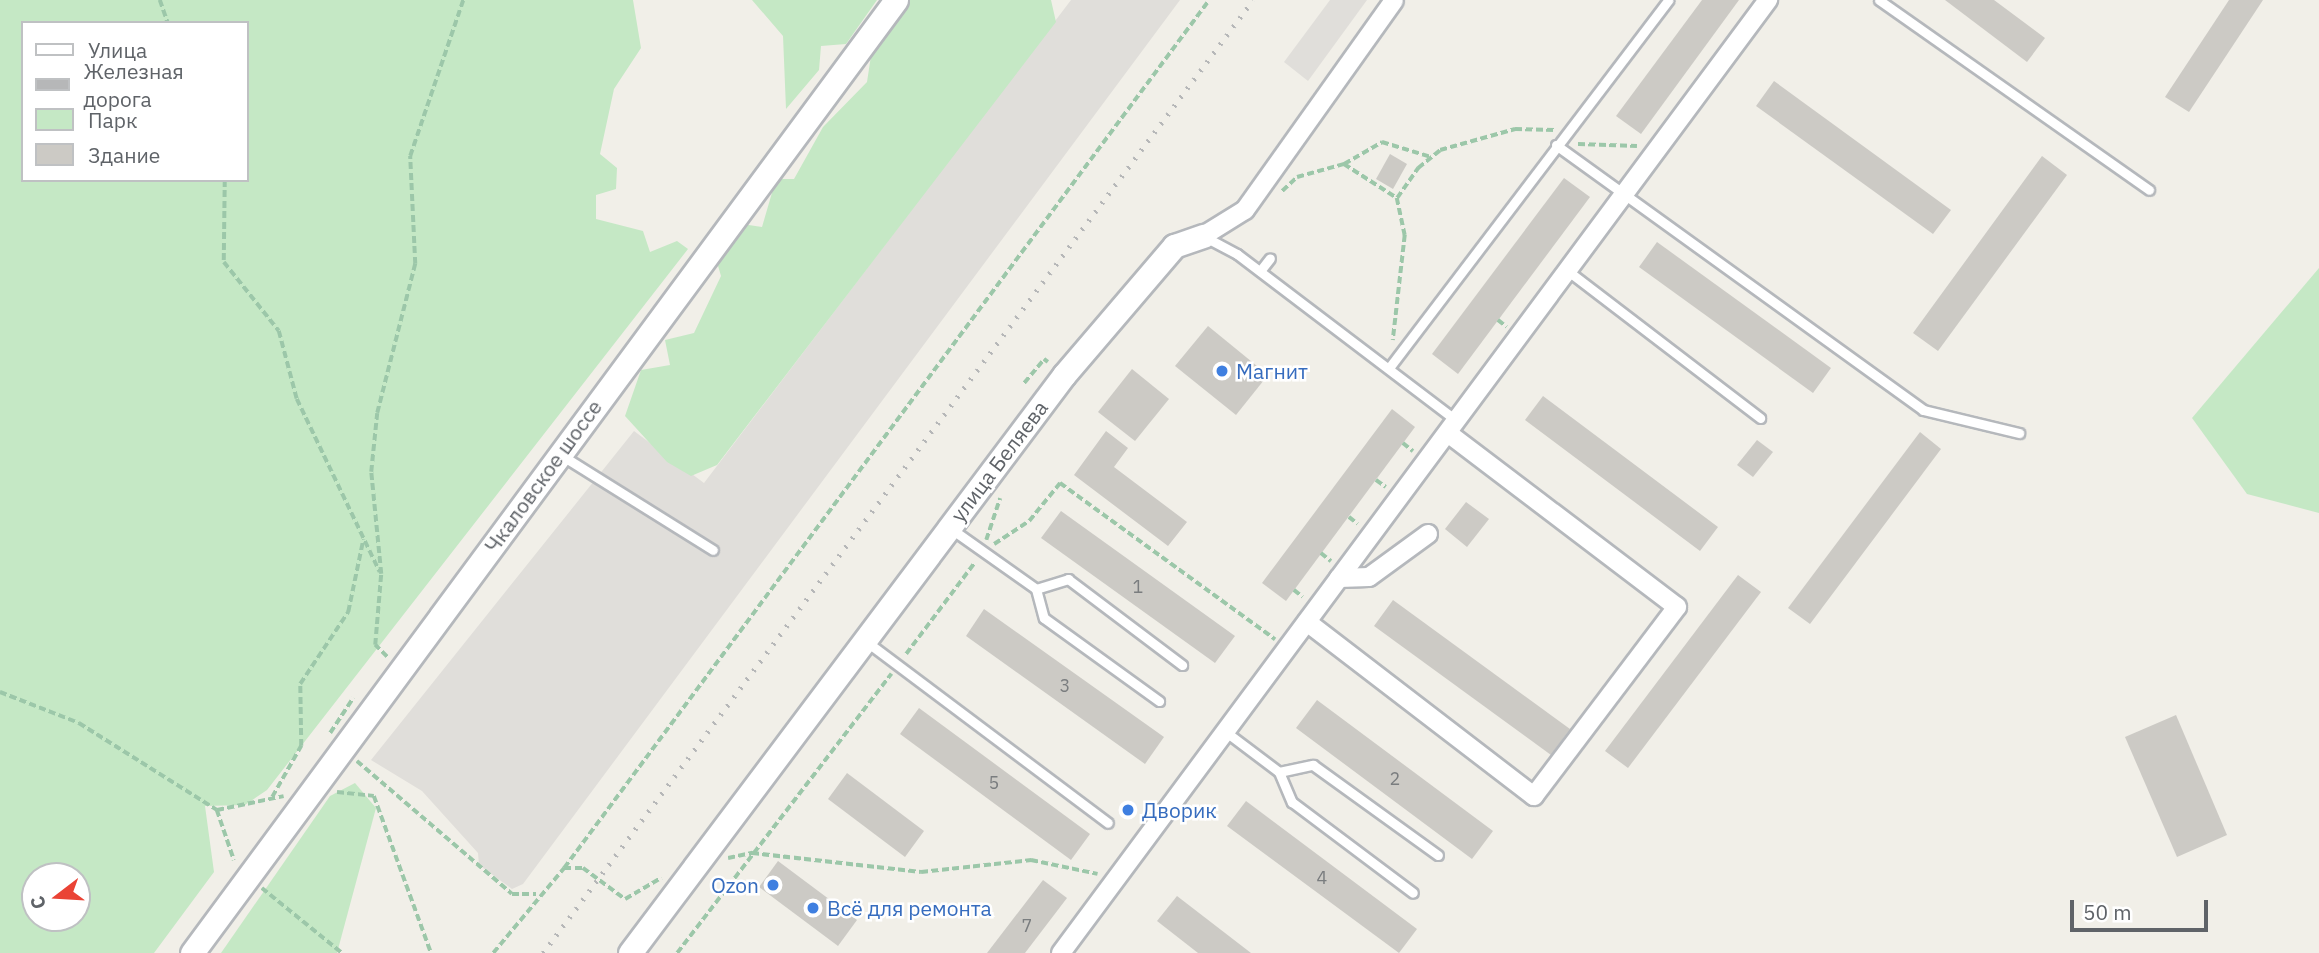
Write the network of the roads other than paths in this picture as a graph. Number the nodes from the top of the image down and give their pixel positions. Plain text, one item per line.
1 (896, 0) edge
2 (1394, 0) edge
3 (1668, 0) edge
4 (1768, 0) edge
5 (1879, 0) edge
6 (1556, 145) junction
7 (2149, 190) dead end
8 (1623, 197) junction
9 (1203, 236) junction
10 (1270, 258) dead end
11 (1260, 271) junction
12 (1568, 271) junction
13 (1389, 368) junction
14 (1760, 418) dead end
15 (1453, 427) junction
16 (2019, 433) dead end
17 (560, 454) junction
18 (950, 527) junction
19 (1428, 534) dead end
20 (713, 550) dead end
21 (1339, 578) junction
22 (1036, 589) junction
23 (1307, 622) junction
24 (867, 642) junction
25 (1182, 665) dead end
26 (1159, 702) dead end
27 (1226, 732) junction
28 (1279, 772) junction
29 (1108, 823) dead end
30 (1438, 855) dead end
31 (1413, 893) dead end
32 (640, 950) edge
33 (192, 953) edge
34 (1060, 953) edge

1 - 17 street, Чкаловское шоссе
2 - 9 street, улица Беляева
3 - 6 lane
4 - 8 street
5 - 7 lane
6 - 8 lane
6 - 13 lane
8 - 12 street
8 - 16 lane
9 - 11 lane
9 - 18 street, улица Беляева
10 - 11 lane
11 - 13 lane
12 - 14 lane
12 - 15 street
13 - 15 lane
15 - 21 street
15 - 23 street
17 - 20 lane
17 - 33 street, Чкаловское шоссе
18 - 22 lane
18 - 24 street, улица Беляева
19 - 21 street
21 - 23 street
22 - 25 lane
22 - 26 lane
23 - 27 street
24 - 29 lane
24 - 32 street, улица Беляева
27 - 28 lane
27 - 34 street
28 - 30 lane
28 - 31 lane

